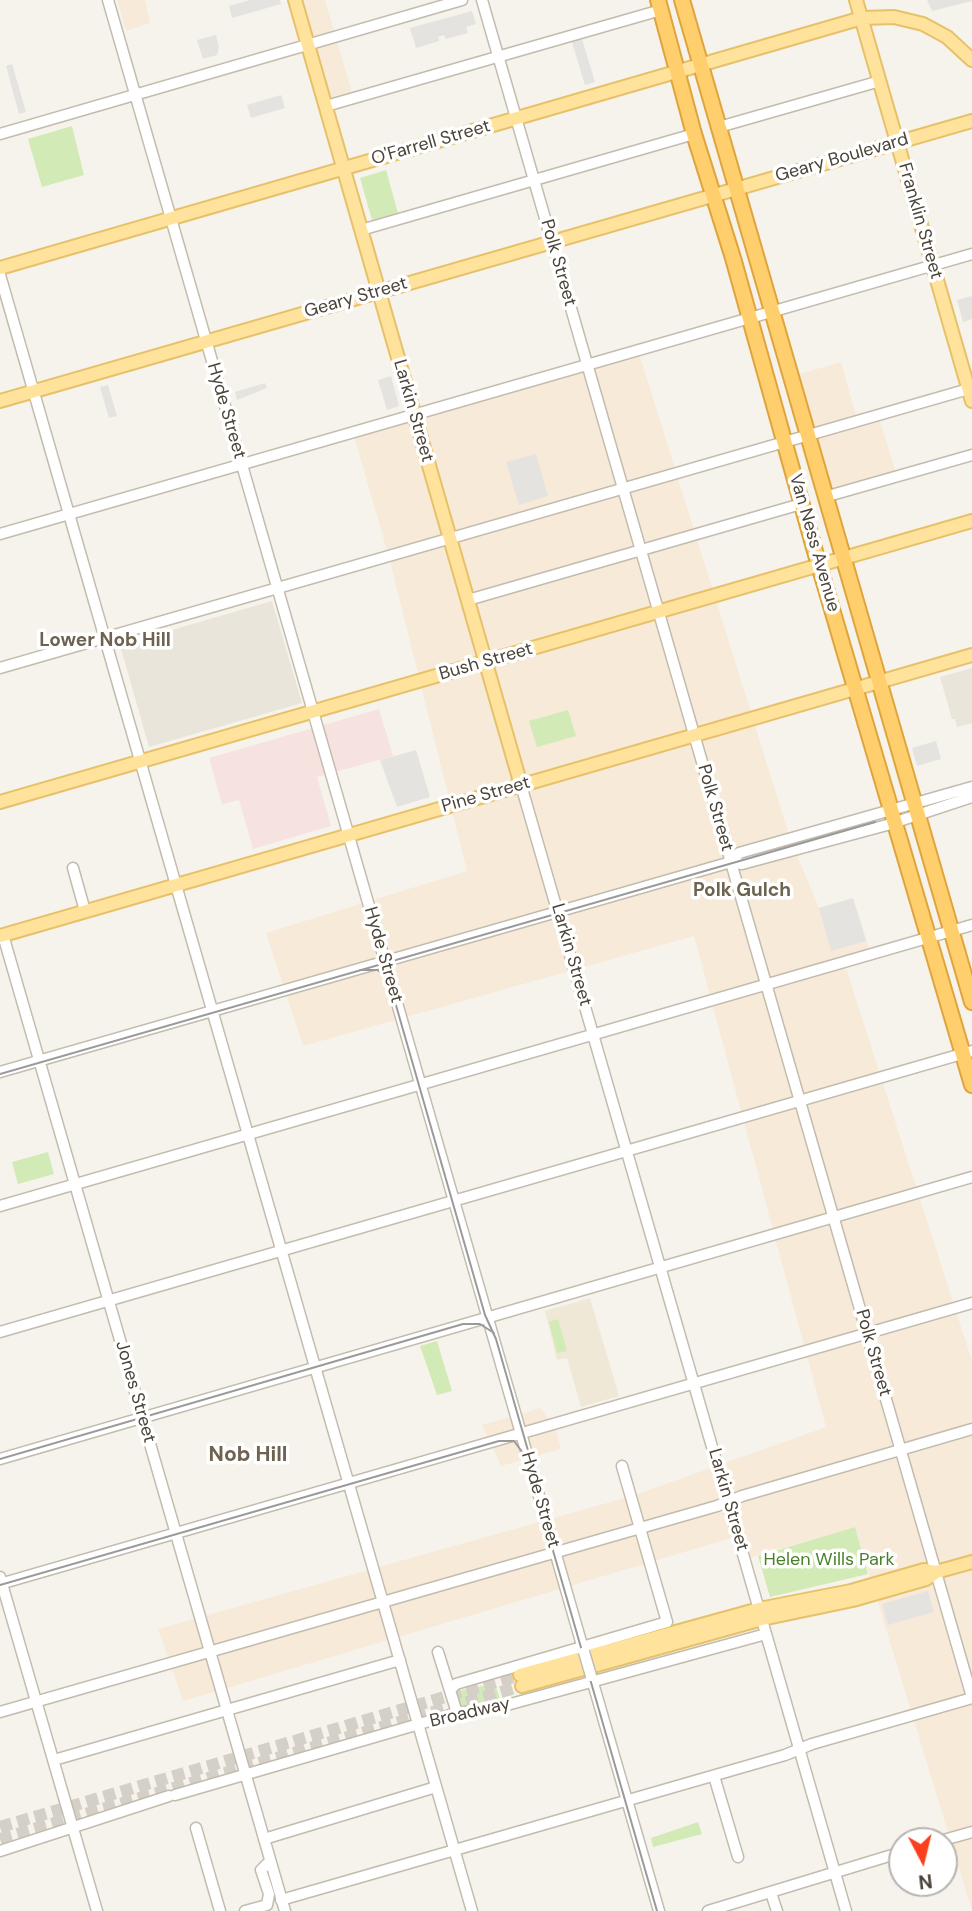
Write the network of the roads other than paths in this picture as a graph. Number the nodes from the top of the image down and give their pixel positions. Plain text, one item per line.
1 (108, 0) edge
2 (295, 0) edge
3 (462, 0) edge
4 (482, 0) edge
5 (856, 0) edge
6 (687, 1) edge
7 (659, 5) edge
8 (862, 18) junction
9 (308, 45) junction
10 (499, 57) junction
11 (972, 60) edge
12 (701, 65) junction
13 (676, 73) junction
14 (880, 80) junction
15 (135, 94) junction
16 (326, 106) junction
17 (516, 119) junction
18 (972, 121) edge
19 (719, 127) junction
20 (0, 134) edge
21 (694, 134) junction
22 (897, 142) junction
23 (344, 169) junction
24 (534, 180) junction
25 (737, 189) junction
26 (712, 196) junction
27 (171, 218) junction
28 (361, 230) junction
29 (552, 242) junction
30 (972, 242) edge
31 (968, 255) edge
32 (933, 265) junction
33 (0, 268) edge
34 (0, 275) edge
35 (379, 292) junction
36 (772, 312) junction
37 (750, 318) junction
38 (206, 341) junction
39 (587, 365) junction
40 (33, 391) junction
41 (971, 392) edge
42 (0, 401) edge
43 (414, 415) junction
44 (809, 435) junction
45 (785, 442) junction
46 (972, 455) edge
47 (242, 464) junction
48 (623, 489) junction
49 (828, 496) junction
50 (801, 504) junction
51 (69, 514) junction
52 (972, 521) edge
53 (0, 534) edge
54 (450, 538) junction
55 (641, 550) junction
56 (843, 558) junction
57 (820, 565) junction
58 (278, 588) junction
59 (468, 600) junction
60 (659, 612) junction
61 (105, 638) junction
62 (972, 655) edge
63 (486, 662) junction
64 (0, 668) edge
65 (878, 682) junction
66 (857, 688) junction
67 (313, 711) junction
68 (694, 735) junction
69 (140, 762) junction
70 (522, 785) junction
71 (972, 787) edge
72 (972, 797) edge
73 (0, 802) edge
74 (915, 809) junction
75 (894, 815) junction
76 (349, 835) junction
77 (731, 862) junction
78 (73, 868) dead end
79 (176, 885) junction
80 (85, 911) junction
81 (558, 912) junction
82 (972, 925) edge
83 (1, 931) edge
84 (951, 931) junction
85 (929, 937) junction
86 (385, 961) junction
87 (766, 985) junction
88 (972, 1002) edge
89 (212, 1011) junction
90 (594, 1034) junction
91 (967, 1053) edge
92 (40, 1061) junction
93 (0, 1072) edge
94 (421, 1084) junction
95 (972, 1085) edge
96 (800, 1101) junction
97 (248, 1134) junction
98 (627, 1151) junction
99 (972, 1177) edge
100 (75, 1184) junction
101 (454, 1201) junction
102 (0, 1206) edge
103 (834, 1217) junction
104 (281, 1251) junction
105 (661, 1267) junction
106 (109, 1301) junction
107 (972, 1303) edge
108 (488, 1317) junction
109 (0, 1332) edge
110 (867, 1333) junction
111 (316, 1369) junction
112 (694, 1383) junction
113 (143, 1419) junction
114 (972, 1429) edge
115 (520, 1433) junction
116 (901, 1450) junction
117 (0, 1459) edge
118 (622, 1466) dead end
119 (349, 1483) junction
120 (728, 1501) junction
121 (642, 1528) junction
122 (176, 1533) junction
123 (555, 1552) junction
124 (972, 1562) edge
125 (936, 1572) junction
126 (1, 1582) edge
127 (383, 1602) junction
128 (761, 1614) junction
129 (766, 1634) junction
130 (583, 1650) junction
131 (210, 1652) junction
132 (438, 1653) dead end
133 (400, 1660) junction
134 (592, 1679) junction
135 (521, 1681) tunnel mouth
136 (452, 1688) junction
137 (972, 1697) edge
138 (37, 1701) junction
139 (227, 1710) junction
140 (0, 1712) edge
141 (457, 1713) junction
142 (418, 1725) junction
143 (800, 1750) junction
144 (54, 1760) junction
145 (245, 1774) junction
146 (714, 1776) junction
147 (436, 1787) junction
148 (627, 1801) junction
149 (72, 1826) junction
150 (196, 1828) dead end
151 (264, 1839) junction
152 (0, 1851) edge
153 (455, 1851) junction
154 (888, 1856) edge
155 (738, 1857) dead end
156 (270, 1861) junction
157 (835, 1872) junction
158 (771, 1893) junction
159 (281, 1900) junction
160 (270, 1908) edge
161 (97, 1911) edge
162 (220, 1911) edge
163 (248, 1911) edge
164 (285, 1911) edge
165 (472, 1911) edge
166 (659, 1911) edge
167 (708, 1911) edge
168 (777, 1911) edge
169 (846, 1911) edge

1 - 15 street, Hyde Street
2 - 9 main road, Larkin Street
3 - 9 street
4 - 10 street, Polk Street
5 - 8 main road, Franklin Street
6 - 12 highway, Van Ness Avenue
7 - 10 street
7 - 13 highway, Van Ness Avenue
8 - 11 main road, O'Farrell Street
8 - 12 main road, O'Farrell Street
8 - 14 main road, Franklin Street
9 - 15 street
9 - 16 main road, Larkin Street
10 - 16 street
10 - 17 street, Polk Street
12 - 13 main road, O'Farrell Street
12 - 19 highway, Van Ness Avenue
13 - 17 main road, O'Farrell Street
13 - 21 highway, Van Ness Avenue
14 - 19 street
14 - 22 main road, Franklin Street
15 - 20 street
15 - 27 street, Hyde Street
16 - 23 main road, Larkin Street
17 - 23 main road, O'Farrell Street
17 - 24 street, Polk Street
18 - 22 main road, Geary Boulevard
19 - 25 highway, Van Ness Avenue
21 - 24 street
21 - 26 highway, Van Ness Avenue
22 - 25 main road, Geary Boulevard
22 - 32 main road, Franklin Street
23 - 27 main road, O'Farrell Street
23 - 28 main road, Larkin Street
24 - 28 street
24 - 29 street, Polk Street
25 - 26 main road, Geary Boulevard
25 - 36 highway, Van Ness Avenue
26 - 29 main road, Geary Street
26 - 37 highway, Van Ness Avenue
27 - 33 main road, O'Farrell Street
27 - 38 street, Hyde Street
28 - 35 main road, Larkin Street
29 - 35 main road, Geary Street
29 - 39 street, Polk Street
30 - 31 street
31 - 32 street
32 - 36 street
32 - 41 main road, Franklin Street
34 - 40 street
35 - 38 main road, Geary Street
35 - 43 main road, Larkin Street
36 - 37 street
36 - 44 highway, Van Ness Avenue
37 - 39 street
37 - 45 highway, Van Ness Avenue
38 - 40 main road, Geary Street
38 - 47 street, Hyde Street
39 - 43 street
39 - 48 street, Polk Street
40 - 42 main road, Geary Street
40 - 51 street
41 - 44 street
43 - 47 street
43 - 54 main road, Larkin Street
44 - 45 street
44 - 49 highway, Van Ness Avenue
45 - 48 street
45 - 50 highway, Van Ness Avenue
46 - 49 street
47 - 51 street
47 - 58 street, Hyde Street
48 - 54 street
48 - 55 street, Polk Street
49 - 56 highway, Van Ness Avenue
50 - 55 street
50 - 57 highway, Van Ness Avenue
51 - 53 street
51 - 61 street
52 - 56 main road, Bush Street
54 - 58 street
54 - 59 main road, Larkin Street
55 - 59 street
55 - 60 street, Polk Street
56 - 57 main road, Bush Street
56 - 65 highway, Van Ness Avenue
57 - 60 main road, Bush Street
57 - 66 highway, Van Ness Avenue
58 - 61 street
58 - 67 street, Hyde Street
59 - 63 main road, Larkin Street
60 - 63 main road, Bush Street
60 - 68 street, Polk Street
61 - 64 street
61 - 69 street
62 - 65 main road, Pine Street
63 - 67 main road, Bush Street
63 - 70 main road, Larkin Street
65 - 66 main road, Pine Street
65 - 74 highway, Van Ness Avenue
66 - 68 main road, Pine Street
66 - 75 highway, Van Ness Avenue
67 - 69 main road, Bush Street
67 - 76 street, Hyde Street
68 - 70 main road, Pine Street
68 - 77 street, Polk Street
69 - 73 main road, Bush Street
69 - 79 street
70 - 76 main road, Pine Street
70 - 81 street, Larkin Street
71 - 74 street
72 - 74 street
74 - 75 street
74 - 84 highway, Van Ness Avenue
75 - 77 street
75 - 85 highway, Van Ness Avenue
76 - 79 main road, Pine Street
76 - 86 street, Hyde Street
77 - 81 street
77 - 87 street, Polk Street
78 - 80 street
79 - 80 main road, Pine Street
79 - 89 street
80 - 83 main road, Pine Street
81 - 86 street
81 - 90 street, Larkin Street
82 - 84 street
83 - 92 street, Jones Street
84 - 85 street
84 - 88 highway, Van Ness Avenue
85 - 87 street
85 - 91 highway, Van Ness Avenue
86 - 89 street
86 - 94 street, Hyde Street
87 - 90 street
87 - 96 street, Polk Street
89 - 92 street
89 - 97 street
90 - 94 street
90 - 98 street, Larkin Street
91 - 95 highway, Van Ness Avenue
91 - 96 street
92 - 93 street
92 - 100 street, Jones Street
94 - 97 street
94 - 101 street, Hyde Street
96 - 98 street
96 - 103 street, Polk Street
97 - 100 street
97 - 104 street
98 - 101 street
98 - 105 street, Larkin Street
99 - 103 street
100 - 102 street
100 - 106 street, Jones Street
101 - 104 street
101 - 108 street, Hyde Street
103 - 105 street
103 - 110 street, Polk Street
104 - 106 street
104 - 111 street
105 - 108 street
105 - 112 street, Larkin Street
106 - 109 street
106 - 113 street, Jones Street
107 - 110 street
108 - 111 street
108 - 115 street, Hyde Street
110 - 112 street
110 - 116 street, Polk Street
111 - 113 street
111 - 119 street
112 - 115 street
112 - 120 street, Larkin Street
113 - 117 street
113 - 122 street, Jones Street
114 - 116 street
115 - 119 street
115 - 123 street, Hyde Street
116 - 120 street
116 - 125 street, Polk Street
118 - 121 street
119 - 122 street
119 - 127 street
120 - 121 street
120 - 128 street, Larkin Street
121 - 123 street
121 - 130 street, Broadway
122 - 126 street
122 - 131 street, Jones Street
123 - 127 street
123 - 130 street, Hyde Street
124 - 125 main road, Broadway
125 - 128 main road, Broadway
125 - 137 street, Polk Street
126 - 138 street
127 - 131 street
127 - 133 street
128 - 129 street, Larkin Street
128 - 135 main road, Broadway
129 - 134 street, Broadway
129 - 143 street, Larkin Street
130 - 134 street, Hyde Street, bridge
130 - 136 street, Broadway
131 - 138 street
131 - 139 street, Jones Street
132 - 136 street
133 - 139 street
133 - 142 street
134 - 141 street, Broadway
134 - 148 street, Hyde Street
136 - 141 street
137 - 143 street
138 - 140 street
138 - 144 street
139 - 144 street
139 - 145 street, Jones Street
141 - 142 street, Broadway
142 - 145 street, Broadway
142 - 147 street
143 - 146 street
143 - 157 street, Larkin Street
144 - 149 street
145 - 149 street, Broadway
145 - 151 street, Jones Street
146 - 148 street
146 - 155 street
147 - 151 street
147 - 153 street
148 - 153 street
148 - 166 street, Hyde Street
149 - 152 street, Broadway
149 - 161 street
150 - 162 street
151 - 156 street, Jones Street
153 - 159 street
153 - 165 street
154 - 157 street
156 - 159 street, Jones Street
156 - 160 street, Jones Street
157 - 158 street
157 - 169 street, Larkin Street
158 - 167 street
158 - 168 street
159 - 164 street, Jones Street
160 - 163 street

